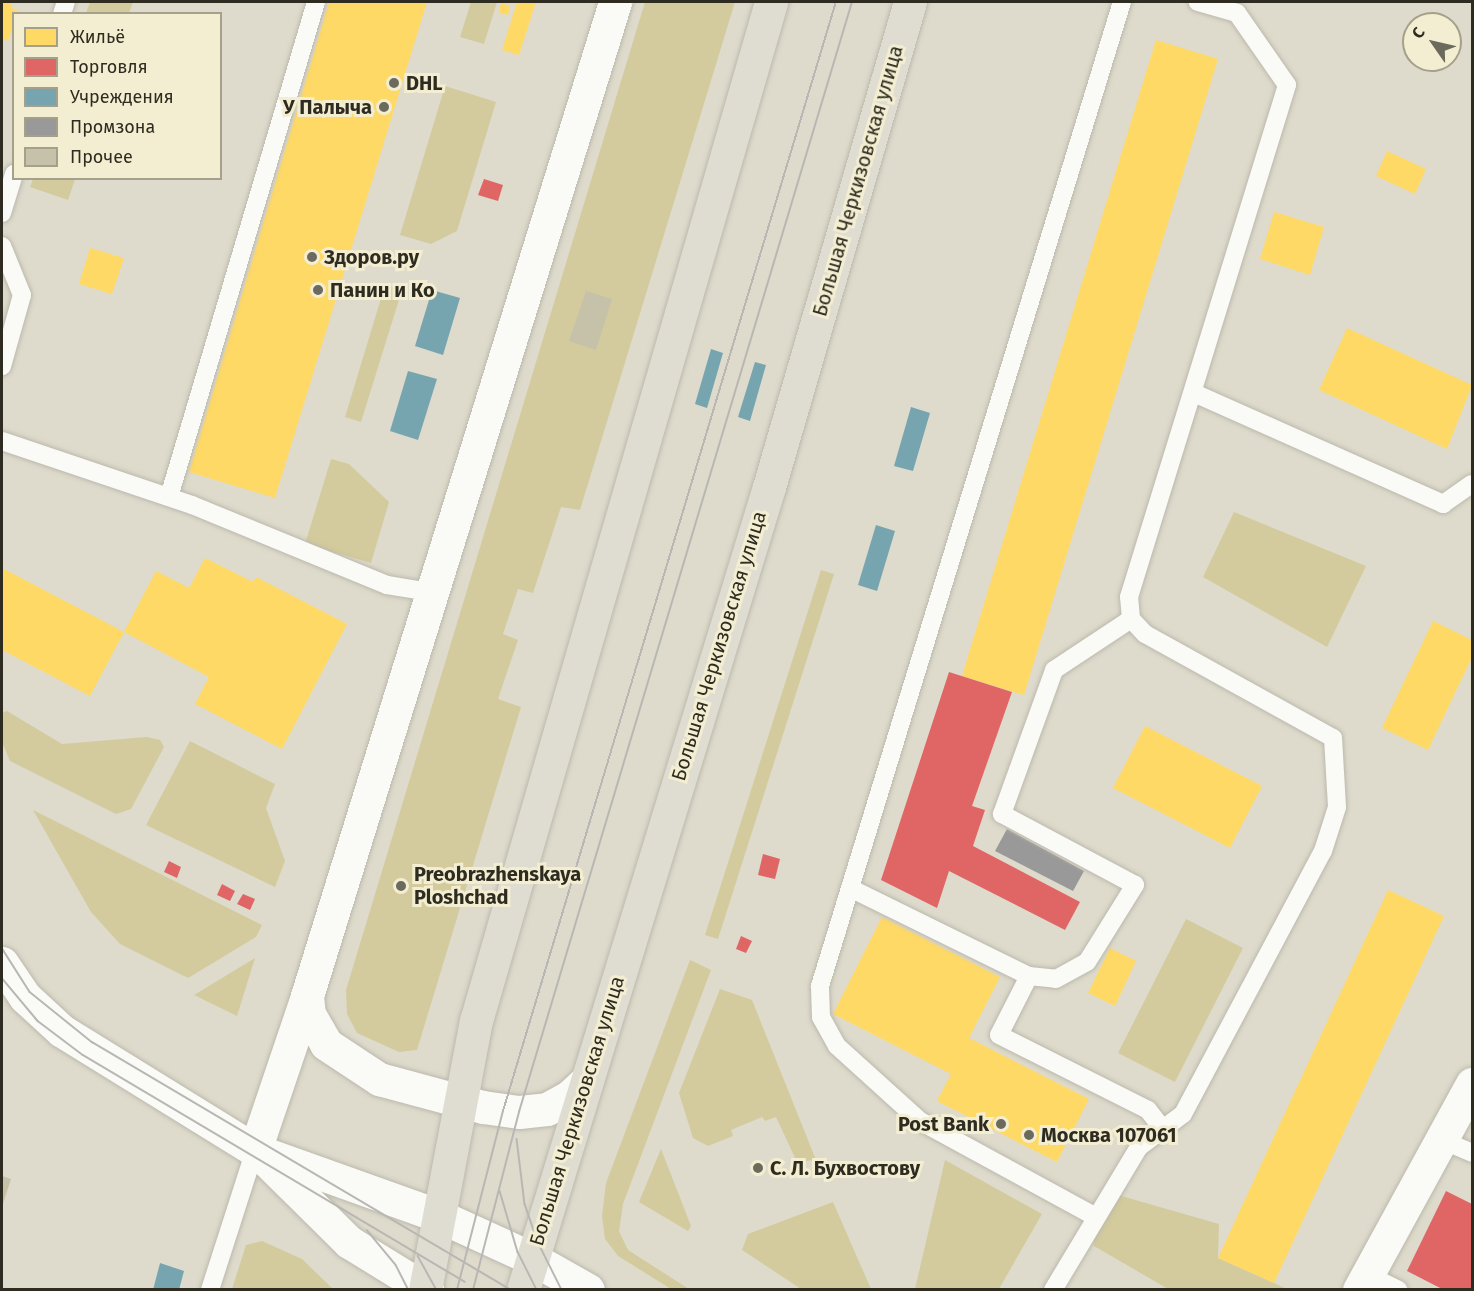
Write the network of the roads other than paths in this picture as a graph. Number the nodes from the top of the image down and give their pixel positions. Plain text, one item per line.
1 (316, 2) edge
2 (615, 2) edge
3 (771, 2) edge
4 (910, 2) edge
5 (1122, 2) edge
6 (1198, 2) edge
7 (12, 180) edge
8 (2, 213) edge
9 (2, 246) edge
10 (2, 366) edge
11 (1194, 393) junction
12 (2, 441) edge
13 (1473, 484) edge
14 (169, 497) junction
15 (430, 592) junction
16 (1131, 619) junction
17 (852, 889) junction
18 (2, 963) edge
19 (1029, 976) junction
20 (307, 996) junction
21 (586, 1081) junction
22 (1473, 1084) edge
23 (459, 1101) junction
24 (1163, 1129) junction
25 (1442, 1140) junction
26 (255, 1150) junction
27 (1473, 1153) edge
28 (437, 1215) junction
29 (1096, 1217) junction
30 (533, 1259) junction
31 (1364, 1282) edge
32 (426, 1289) edge
33 (210, 1290) edge
34 (523, 1290) edge
35 (588, 1290) edge
36 (1053, 1290) edge
37 (1399, 1290) edge

1 - 14 lane
2 - 15 street
3 - 23 main road
4 - 21 main road, Большая Черкизовская улица
5 - 17 lane
6 - 11 lane
7 - 8 lane
9 - 10 lane
11 - 13 lane
11 - 16 lane
12 - 14 lane
14 - 15 lane
15 - 20 street
16 - 19 lane
16 - 24 lane
17 - 19 lane
17 - 29 lane
18 - 26 street
19 - 24 lane
20 - 23 street
20 - 26 street
21 - 23 street
21 - 30 main road, Большая Черкизовская улица
22 - 25 street
23 - 28 main road
24 - 29 lane
25 - 27 lane
25 - 31 street
26 - 28 street
26 - 32 street
26 - 33 lane
28 - 30 street
28 - 32 main road
29 - 36 lane
30 - 34 main road, Большая Черкизовская улица
30 - 35 street
31 - 37 lane

